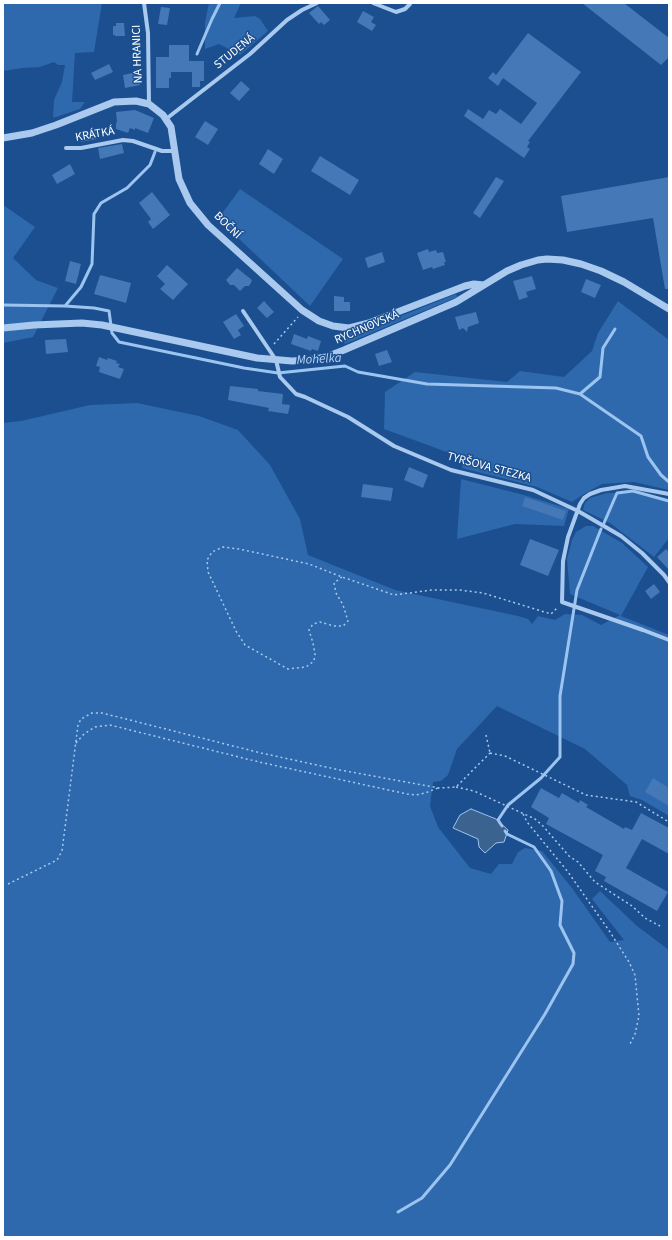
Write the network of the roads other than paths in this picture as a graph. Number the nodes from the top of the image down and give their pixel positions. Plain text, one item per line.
1 (144, 3) edge
2 (317, 3) edge
3 (373, 3) edge
4 (410, 4) dead end
5 (149, 104) junction
6 (166, 119) junction
7 (3, 138) edge
8 (66, 148) dead end
9 (174, 151) junction
10 (484, 286) junction
11 (669, 309) edge
12 (243, 311) dead end
13 (3, 328) edge
14 (277, 364) junction
15 (669, 494) edge
16 (578, 511) junction
17 (669, 582) edge
18 (669, 640) edge

1 - 5 street, NA HRANICI
2 - 6 street, STUDENÁ
3 - 4 street
5 - 6 street, BOČNÍ
5 - 7 street
6 - 9 street, BOČNÍ
8 - 9 street, KRÁTKÁ
9 - 10 street, BOČNÍ
10 - 11 street, RYCHNOVSKÁ
10 - 14 street, RYCHNOVSKÁ
12 - 14 street, TYRŠOVA STEZKA
13 - 14 street, RYCHNOVSKÁ
14 - 16 street, TYRŠOVA STEZKA
15 - 16 street
16 - 17 street, TYRŠOVA STEZKA
16 - 18 street

